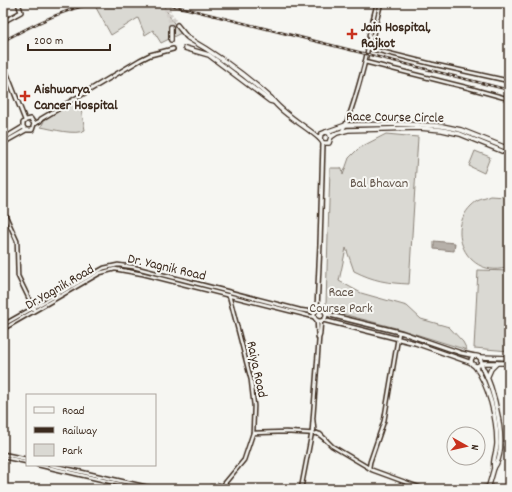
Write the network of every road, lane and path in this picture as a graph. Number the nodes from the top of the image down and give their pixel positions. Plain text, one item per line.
1 (18, 3) edge
2 (377, 3) edge
3 (381, 3) edge
4 (3, 22) edge
5 (177, 24) tunnel mouth
6 (171, 27) tunnel mouth
7 (171, 40) dead end
8 (370, 40) junction
9 (186, 48) dead end
10 (368, 48) junction
11 (173, 49) dead end
12 (365, 62) junction
13 (3, 64) edge
14 (509, 81) edge
15 (509, 99) edge
16 (274, 102) junction
17 (26, 120) junction
18 (34, 123) junction
19 (346, 126) junction
20 (23, 127) junction
21 (26, 130) junction
22 (342, 131) junction
23 (313, 132) junction
24 (325, 132) junction
25 (332, 137) junction
26 (3, 139) edge
27 (321, 141) junction
28 (3, 143) edge
29 (509, 149) edge
30 (509, 154) edge
31 (3, 210) edge
32 (228, 292) junction
33 (229, 296) junction
34 (34, 308) junction
35 (315, 310) junction
36 (34, 312) junction
37 (326, 314) junction
38 (314, 317) junction
39 (320, 321) junction
40 (3, 325) edge
41 (3, 329) edge
42 (399, 332) junction
43 (398, 338) junction
44 (478, 356) junction
45 (509, 358) edge
46 (498, 362) junction
47 (509, 363) edge
48 (473, 364) junction
49 (481, 364) junction
50 (487, 378) junction
51 (312, 432) junction
52 (253, 433) junction
53 (3, 454) edge
54 (3, 457) edge
55 (26, 461) edge
56 (26, 461) edge
57 (42, 466) edge
58 (55, 466) edge
59 (369, 468) junction
60 (494, 468) junction
61 (222, 486) junction
62 (214, 488) edge
63 (488, 488) edge
64 (141, 489) edge
65 (156, 489) edge
66 (206, 489) edge
67 (220, 489) edge
68 (301, 489) edge
69 (424, 489) edge
70 (473, 489) edge
71 (500, 489) edge

1 - 4 main road
2 - 8 street
3 - 8 street
5 - 16 main road
6 - 7 main road
8 - 10 street
9 - 16 main road
10 - 12 street
10 - 14 street
11 - 18 main road
12 - 15 street
12 - 19 street
13 - 17 main road
16 - 23 main road
17 - 18 main road
17 - 20 main road
18 - 21 main road
19 - 22 street
19 - 24 main road, Race Course Circle
19 - 29 main road, Race Course Circle
20 - 21 main road
20 - 26 main road
21 - 28 main road
22 - 25 main road, Race Course Circle
22 - 30 main road, Race Course Circle
23 - 24 main road, Race Course Circle
23 - 27 main road
24 - 25 main road
24 - 27 main road
25 - 27 main road
27 - 35 main road
31 - 34 street
32 - 33 street, Raiya Road
32 - 34 street, Dr. Yagnik Road
32 - 35 street, Dr. Yagnik Road
33 - 36 street, Dr.Yagnik Road
33 - 38 street, Dr.Yagnik Road
33 - 52 street, Raiya Road
34 - 36 street
34 - 40 street, Dr. Yagnik Road
35 - 37 main road
35 - 38 main road
36 - 41 street, Dr.Yagnik Road
37 - 39 main road
37 - 42 main road
38 - 39 main road
39 - 43 main road
39 - 51 street
42 - 43 street
42 - 44 main road
43 - 48 main road
43 - 59 street
44 - 45 main road
44 - 48 main road
44 - 49 main road
46 - 47 main road
46 - 49 main road
46 - 50 main road
48 - 49 main road
48 - 60 main road
49 - 50 main road
50 - 60 main road
51 - 52 street
51 - 59 street
51 - 68 street
52 - 61 street, Raiya Road
53 - 55 street
54 - 56 street
57 - 64 street
58 - 65 street
59 - 69 street
60 - 63 main road
61 - 62 street
61 - 67 street, Raiya Road
62 - 66 street
63 - 70 street
63 - 71 street

